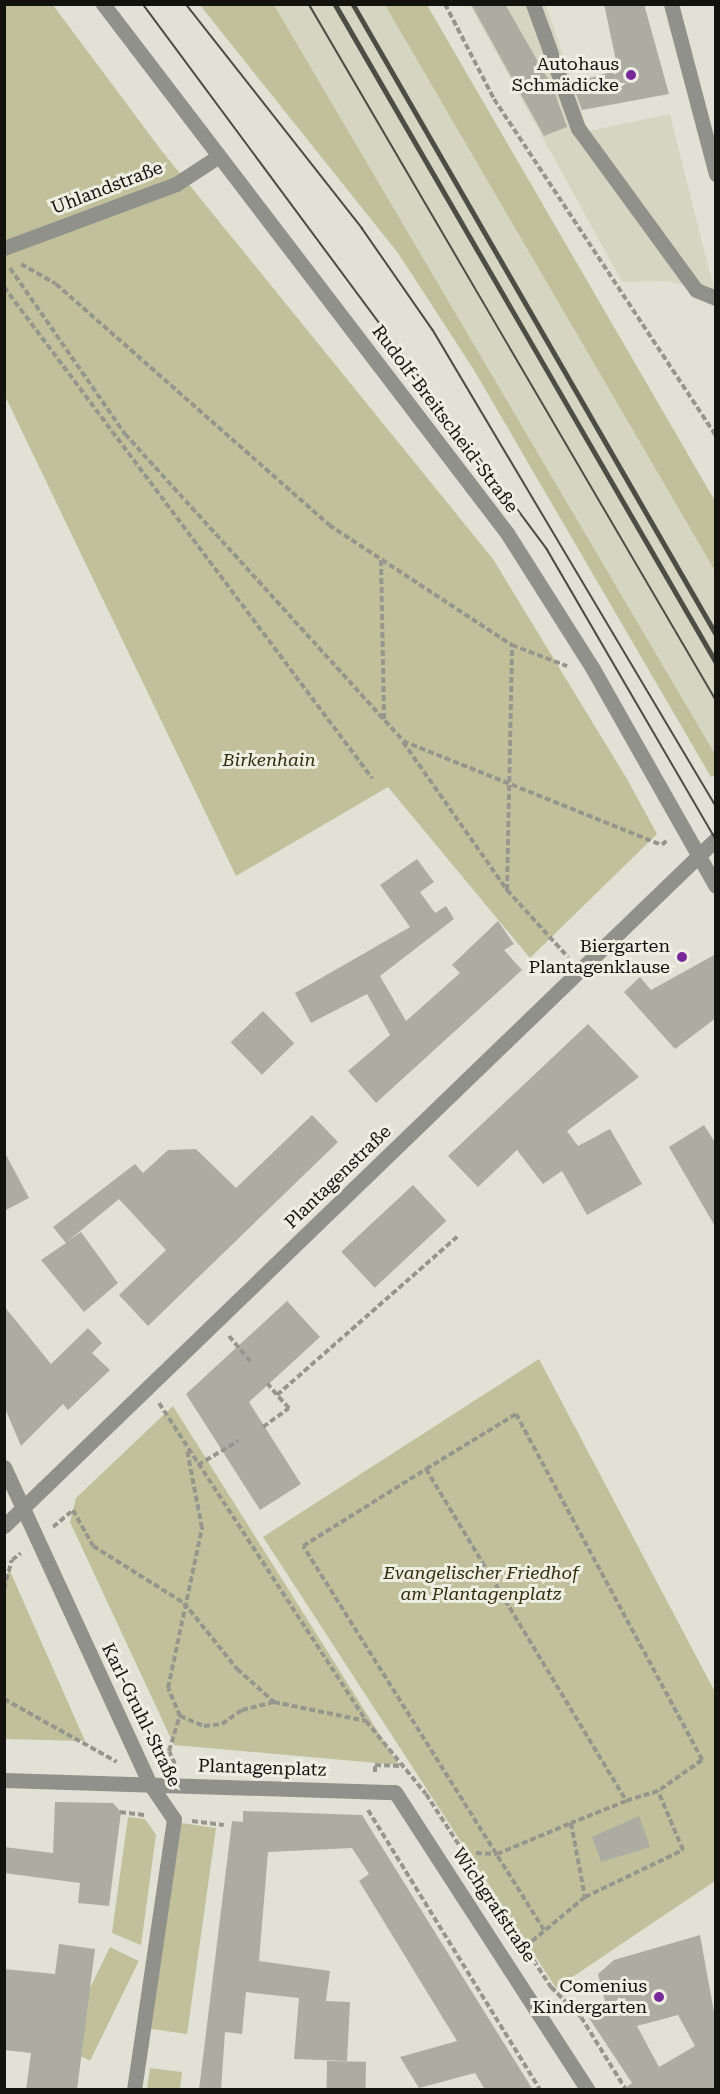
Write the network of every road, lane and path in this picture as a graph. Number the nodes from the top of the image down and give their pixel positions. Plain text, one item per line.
1 (103, 4) edge
2 (445, 4) edge
3 (533, 4) edge
4 (671, 4) edge
5 (219, 156) junction
6 (716, 174) edge
7 (4, 248) edge
8 (4, 261) edge
9 (15, 261) dead end
10 (4, 287) edge
11 (716, 298) edge
12 (716, 436) edge
13 (381, 559) junction
14 (512, 645) junction
15 (594, 669) junction
16 (384, 720) junction
17 (403, 741) junction
18 (372, 778) dead end
19 (506, 778) junction
20 (682, 826) junction
21 (716, 839) edge
22 (699, 856) junction
23 (716, 886) edge
24 (507, 890) junction
25 (581, 970) junction
26 (459, 1235) dead end
27 (216, 1322) junction
28 (250, 1361) dead end
29 (267, 1383) dead end
30 (149, 1387) junction
31 (277, 1395) junction
32 (263, 1427) dead end
33 (238, 1441) dead end
34 (186, 1446) junction
35 (198, 1465) junction
36 (4, 1467) edge
37 (426, 1469) junction
38 (23, 1508) junction
39 (4, 1526) edge
40 (38, 1540) junction
41 (4, 1589) edge
42 (184, 1603) junction
43 (4, 1698) edge
44 (274, 1702) junction
45 (180, 1716) junction
46 (366, 1721) junction
47 (169, 1751) dead end
48 (126, 1767) dead end
49 (4, 1780) edge
50 (150, 1784) junction
51 (374, 1791) junction
52 (658, 1791) junction
53 (626, 1801) junction
54 (571, 1823) junction
55 (476, 1853) dead end
56 (497, 1854) junction
57 (585, 1897) junction
58 (544, 1930) junction
59 (525, 1946) junction
60 (507, 1959) junction
61 (134, 2090) edge
62 (540, 2090) edge
63 (588, 2090) edge
64 (626, 2090) edge

1 - 5 street, Rudolf-Breitscheid-Straße
2 - 12 path
3 - 11 street
4 - 6 street
5 - 7 street, Uhlandstraße
5 - 15 street, Rudolf-Breitscheid-Straße
8 - 16 path
9 - 13 path
10 - 18 path
13 - 14 path
13 - 16 path
14 - 15 path
14 - 19 path
15 - 20 street, Rudolf-Breitscheid-Straße
16 - 17 path
17 - 19 path
17 - 24 path
19 - 20 path
19 - 24 path
20 - 22 street, Rudolf-Breitscheid-Straße
21 - 22 street, Plantagenstraße
22 - 23 street, Rudolf-Breitscheid-Straße
22 - 25 street, Plantagenstraße
24 - 25 path
25 - 27 street, Plantagenstraße
26 - 31 path
27 - 28 path
27 - 30 street, Plantagenstraße
29 - 31 path
30 - 34 path
30 - 38 street, Plantagenstraße
31 - 32 path
33 - 35 path
34 - 35 path
34 - 42 path
35 - 46 path
36 - 38 street, Karl-Gruhl-Straße
37 - 52 path
37 - 53 path
37 - 56 path
38 - 39 street, Plantagenstraße
38 - 40 street, Karl-Gruhl-Straße
40 - 41 path
40 - 42 path
40 - 50 street, Karl-Gruhl-Straße
42 - 44 path
42 - 45 path
43 - 48 path
44 - 45 path
44 - 46 path
45 - 47 path
46 - 59 path
49 - 50 street, Plantagenplatz
50 - 51 street, Plantagenplatz
50 - 61 street, Karl-Gruhl-Straße
51 - 60 street, Wichgrafstraße
51 - 62 path
52 - 53 path
52 - 57 path
53 - 54 path
54 - 56 path
54 - 57 path
55 - 56 path
56 - 58 path
57 - 58 path
58 - 59 path
59 - 60 path
59 - 64 path
60 - 63 street, Wichgrafstraße

